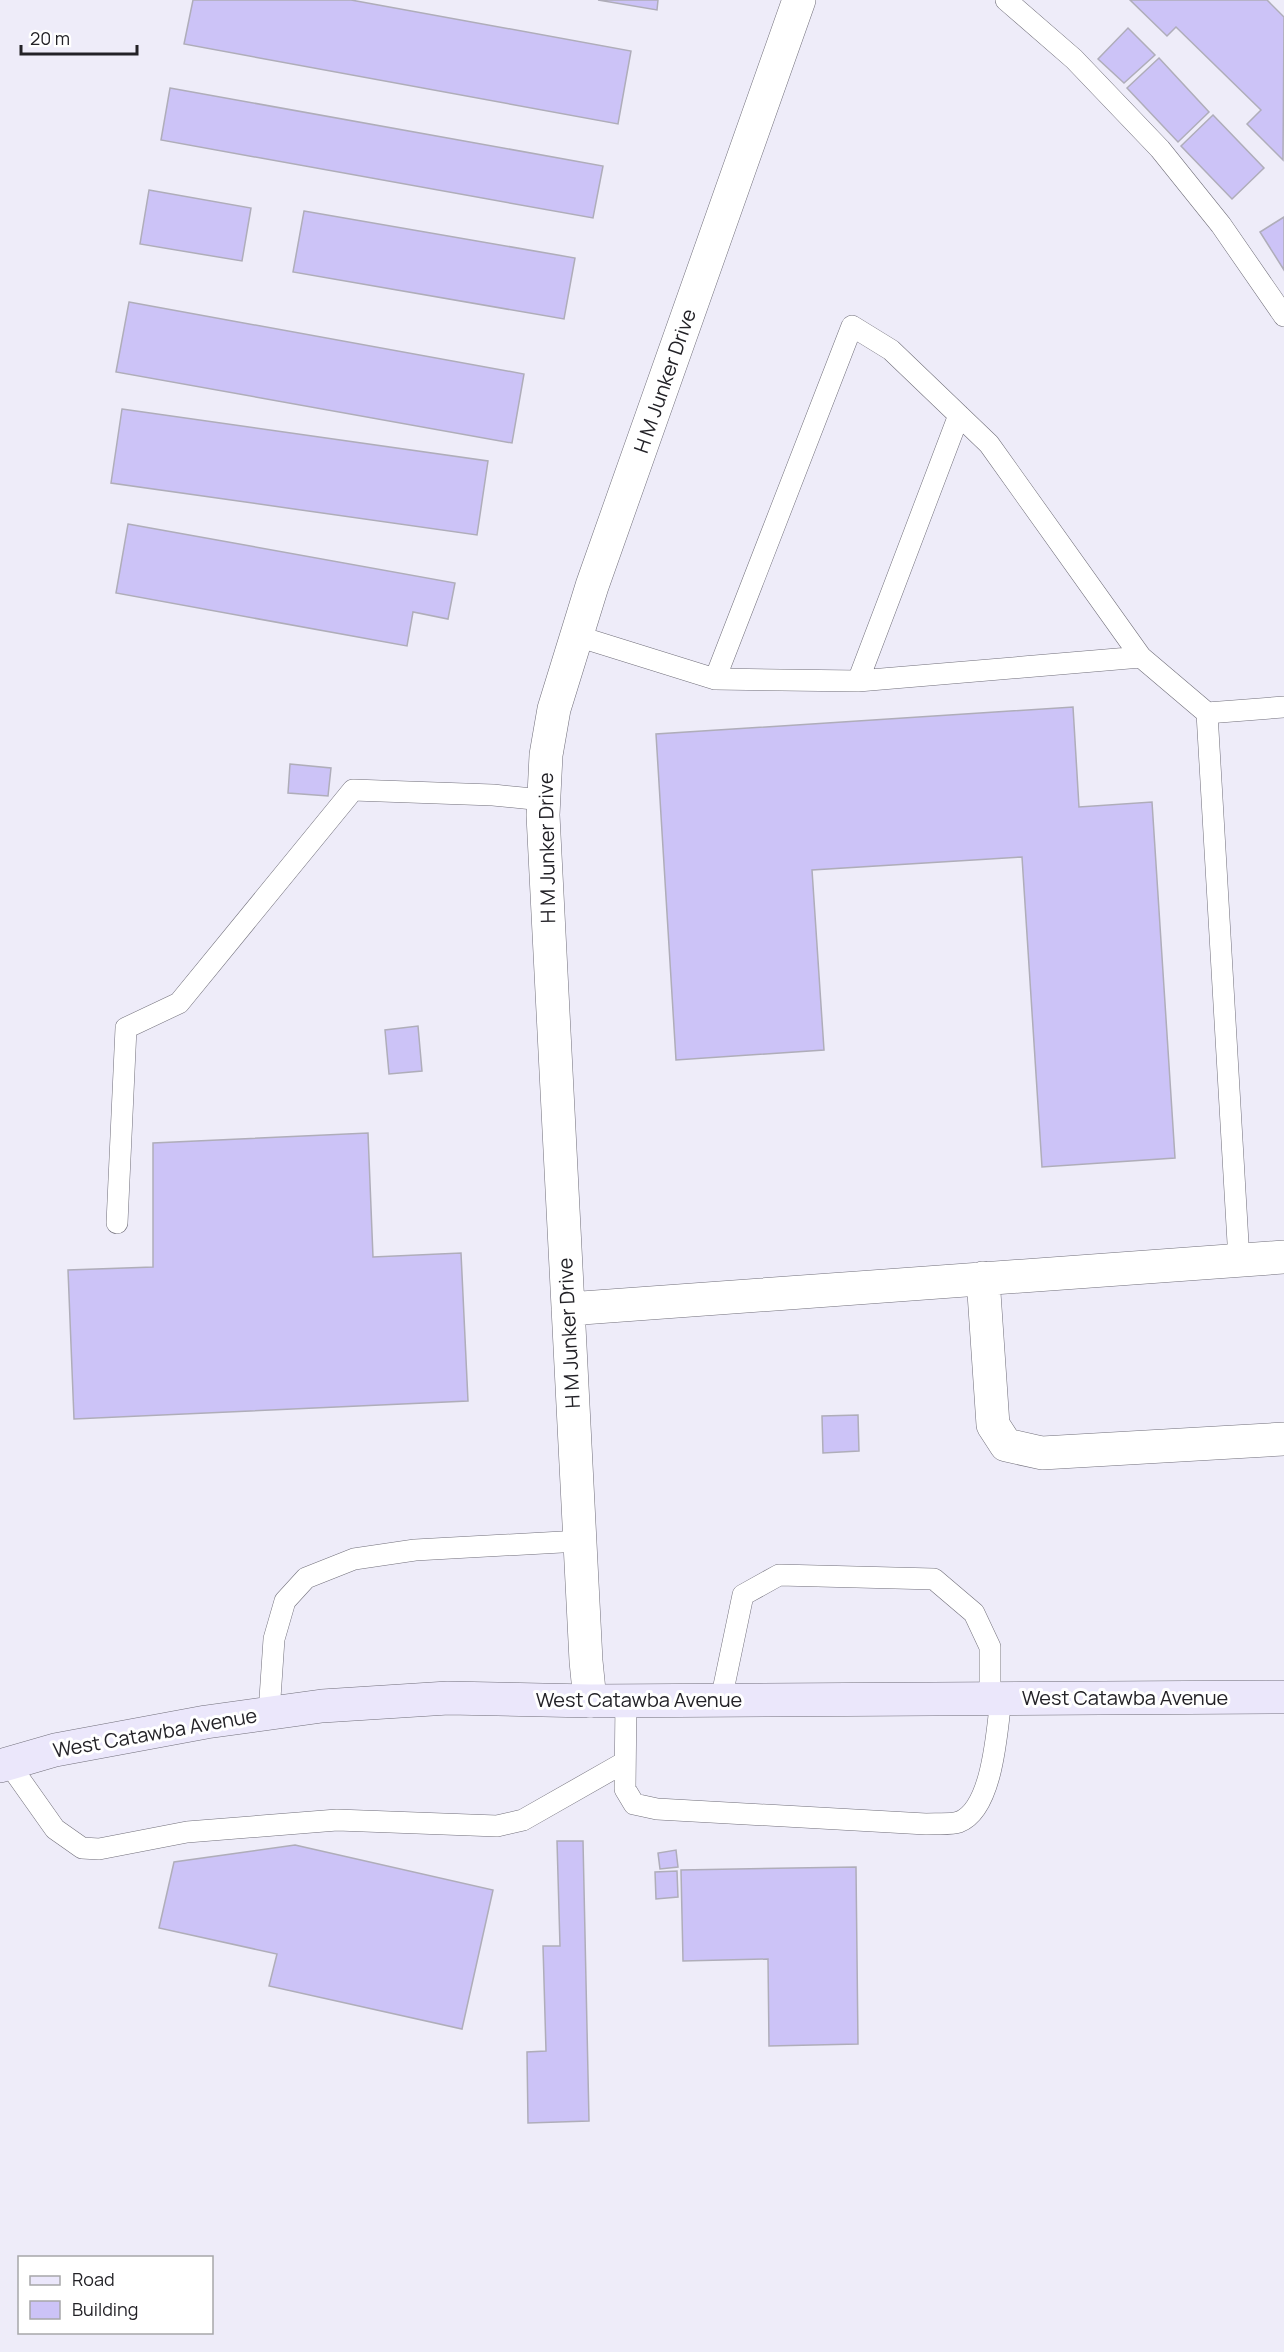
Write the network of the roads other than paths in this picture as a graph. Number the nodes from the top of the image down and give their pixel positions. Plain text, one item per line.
1 (799, 0) edge
2 (1006, 0) edge
3 (1284, 316) edge
4 (959, 415) junction
5 (577, 636) junction
6 (1141, 657) junction
7 (715, 679) junction
8 (858, 681) junction
9 (1284, 707) edge
10 (1207, 713) junction
11 (543, 800) junction
12 (117, 1223) dead end
13 (1284, 1257) edge
14 (1239, 1260) junction
15 (983, 1278) junction
16 (568, 1309) junction
17 (1284, 1439) edge
18 (580, 1541) junction
19 (1284, 1697) edge
20 (996, 1698) junction
21 (626, 1700) junction
22 (721, 1700) junction
23 (590, 1701) junction
24 (269, 1713) junction
25 (625, 1762) junction
26 (5, 1765) edge

1 - 5 street, H M Junker Drive
2 - 3 lane
4 - 6 lane
4 - 7 lane
4 - 8 lane
5 - 7 lane
5 - 11 street, H M Junker Drive
6 - 8 lane
6 - 10 lane
7 - 8 lane
9 - 10 lane
10 - 14 lane
11 - 12 lane
11 - 16 street, H M Junker Drive
13 - 14 street
14 - 15 street
15 - 16 street
15 - 17 street
16 - 18 street, H M Junker Drive
18 - 23 street, H M Junker Drive
18 - 24 lane
19 - 20 main road, West Catawba Avenue
20 - 22 main road, West Catawba Avenue
20 - 22 lane
20 - 25 lane
21 - 22 main road, West Catawba Avenue
21 - 23 main road, West Catawba Avenue
21 - 25 lane
23 - 24 main road, West Catawba Avenue
24 - 26 main road, West Catawba Avenue
25 - 26 lane

